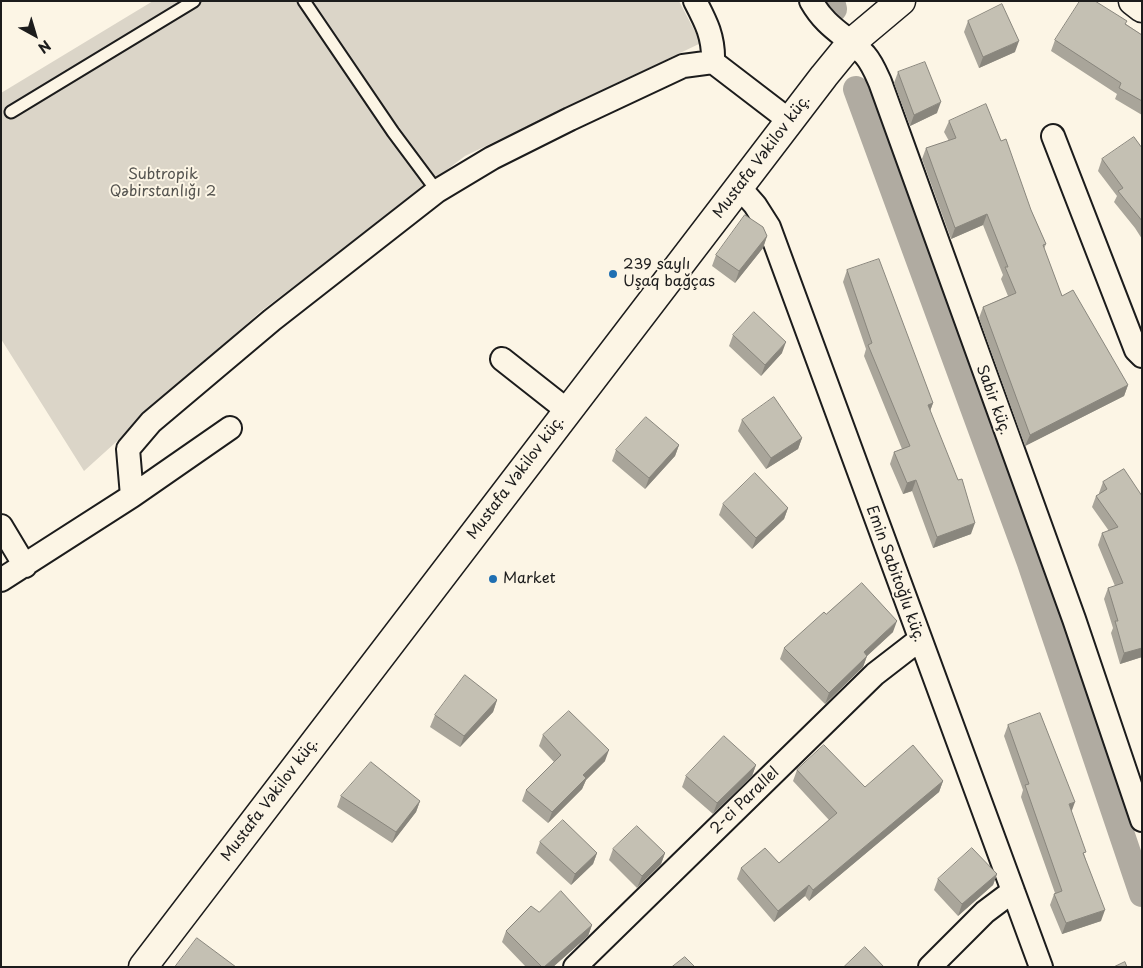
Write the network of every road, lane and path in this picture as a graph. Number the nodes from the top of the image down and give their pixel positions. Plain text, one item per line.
1 (194, 1) edge
2 (304, 1) edge
3 (695, 1) edge
4 (811, 1) edge
5 (901, 1) edge
6 (1132, 1) edge
7 (1142, 8) edge
8 (852, 43) junction
9 (713, 62) junction
10 (11, 112) dead end
11 (790, 121) junction
12 (1053, 136) dead end
13 (740, 188) junction
14 (437, 191) junction
15 (1142, 356) edge
16 (502, 359) dead end
17 (568, 411) junction
18 (230, 428) dead end
19 (132, 496) junction
20 (1, 526) edge
21 (25, 566) junction
22 (1, 580) edge
23 (919, 640) junction
24 (1142, 820) edge
25 (1013, 891) junction
26 (144, 967) edge
27 (575, 967) edge
28 (930, 967) edge
29 (1041, 967) edge

1 - 10 lane
2 - 14 lane
3 - 9 street
4 - 8 street, Sabir küç.
5 - 8 street, Mustafa Vəkilov küç.
6 - 7 street
8 - 11 street, Mustafa Vəkilov küç.
8 - 24 street, Sabir küç.
9 - 11 street
9 - 14 street
11 - 13 street, Mustafa Vəkilov küç.
12 - 15 street
13 - 17 street, Mustafa Vəkilov küç.
13 - 23 street, Emin Sabitoğlu küç.
14 - 19 street
16 - 17 street
17 - 26 street, Mustafa Vəkilov küç.
18 - 19 street
19 - 21 street
20 - 21 street
21 - 22 street
23 - 25 street, Emin Sabitoğlu küç.
23 - 27 street, 2-ci Parallel
25 - 28 street
25 - 29 street, Emin Sabitoğlu küç.

